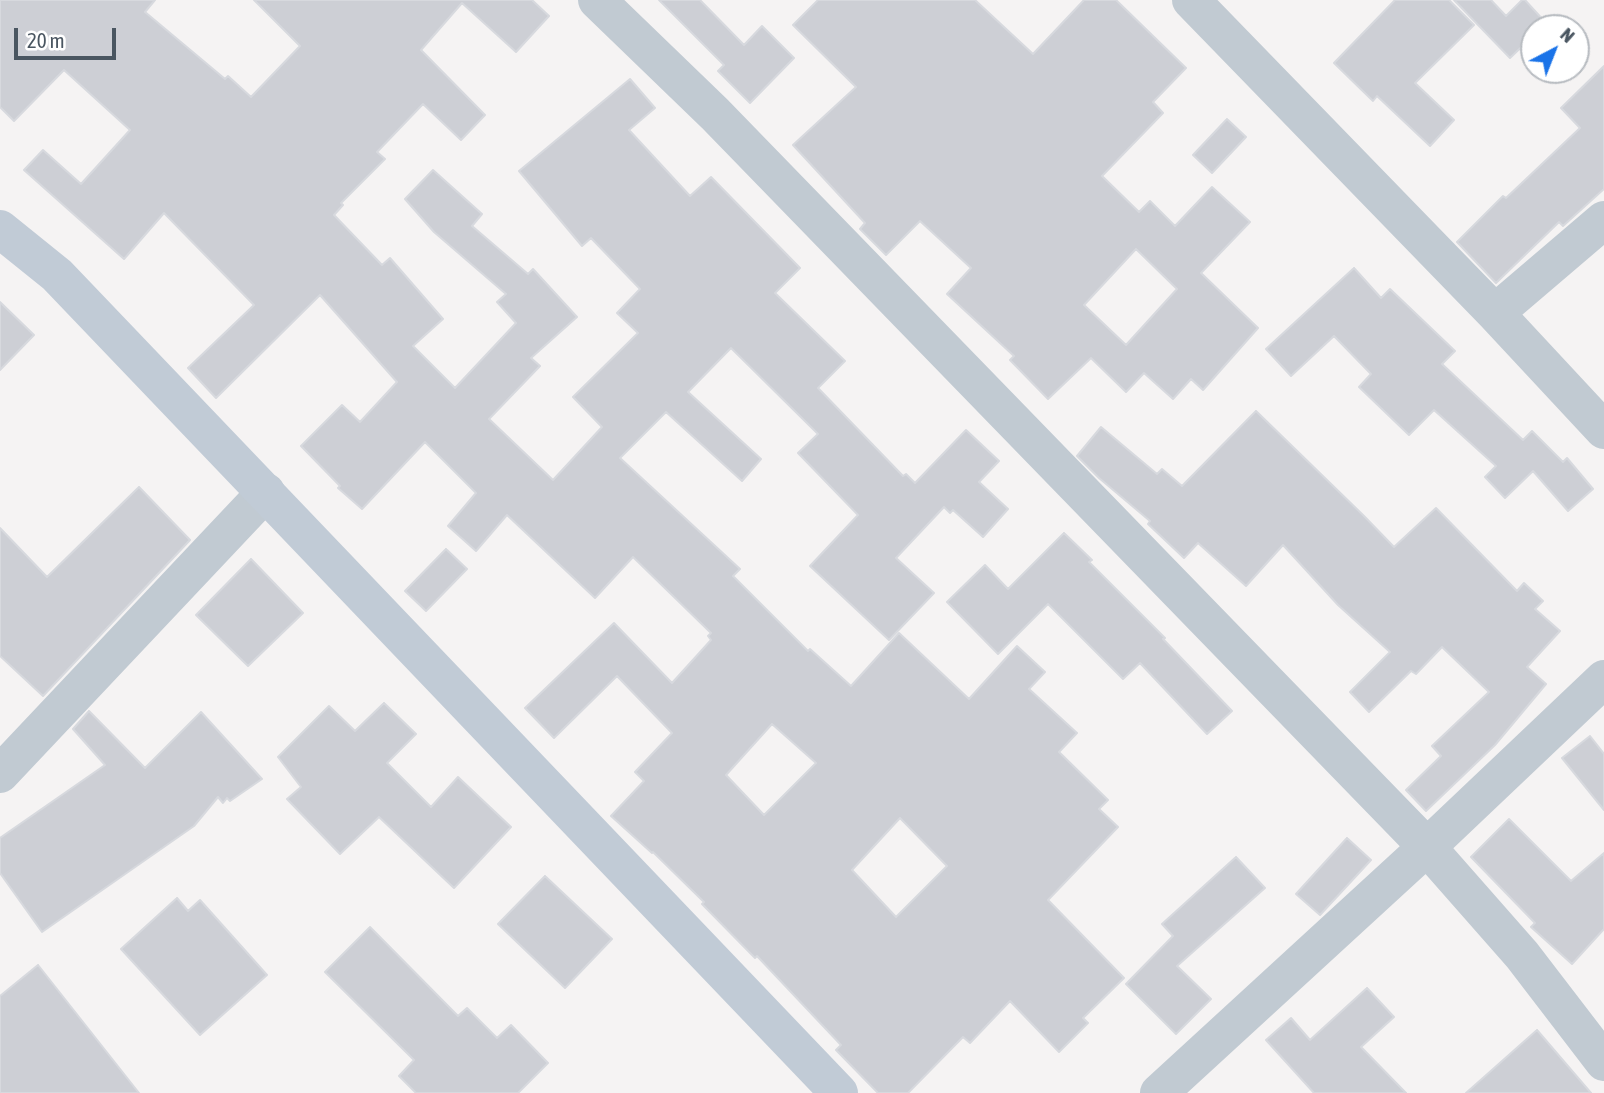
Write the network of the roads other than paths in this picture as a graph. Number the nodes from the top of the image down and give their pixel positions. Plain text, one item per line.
1 (597, 0) edge
2 (1191, 0) edge
3 (1604, 220) edge
4 (0, 229) edge
5 (1495, 313) junction
6 (1604, 430) edge
7 (266, 492) junction
8 (1604, 679) edge
9 (0, 774) edge
10 (1427, 847) junction
11 (1604, 1062) edge
12 (839, 1093) edge
13 (1159, 1093) edge

1 - 10 street
2 - 5 street
3 - 5 street
4 - 7 main road
5 - 6 street
7 - 9 street
7 - 12 main road
8 - 10 street
10 - 11 street
10 - 13 street

